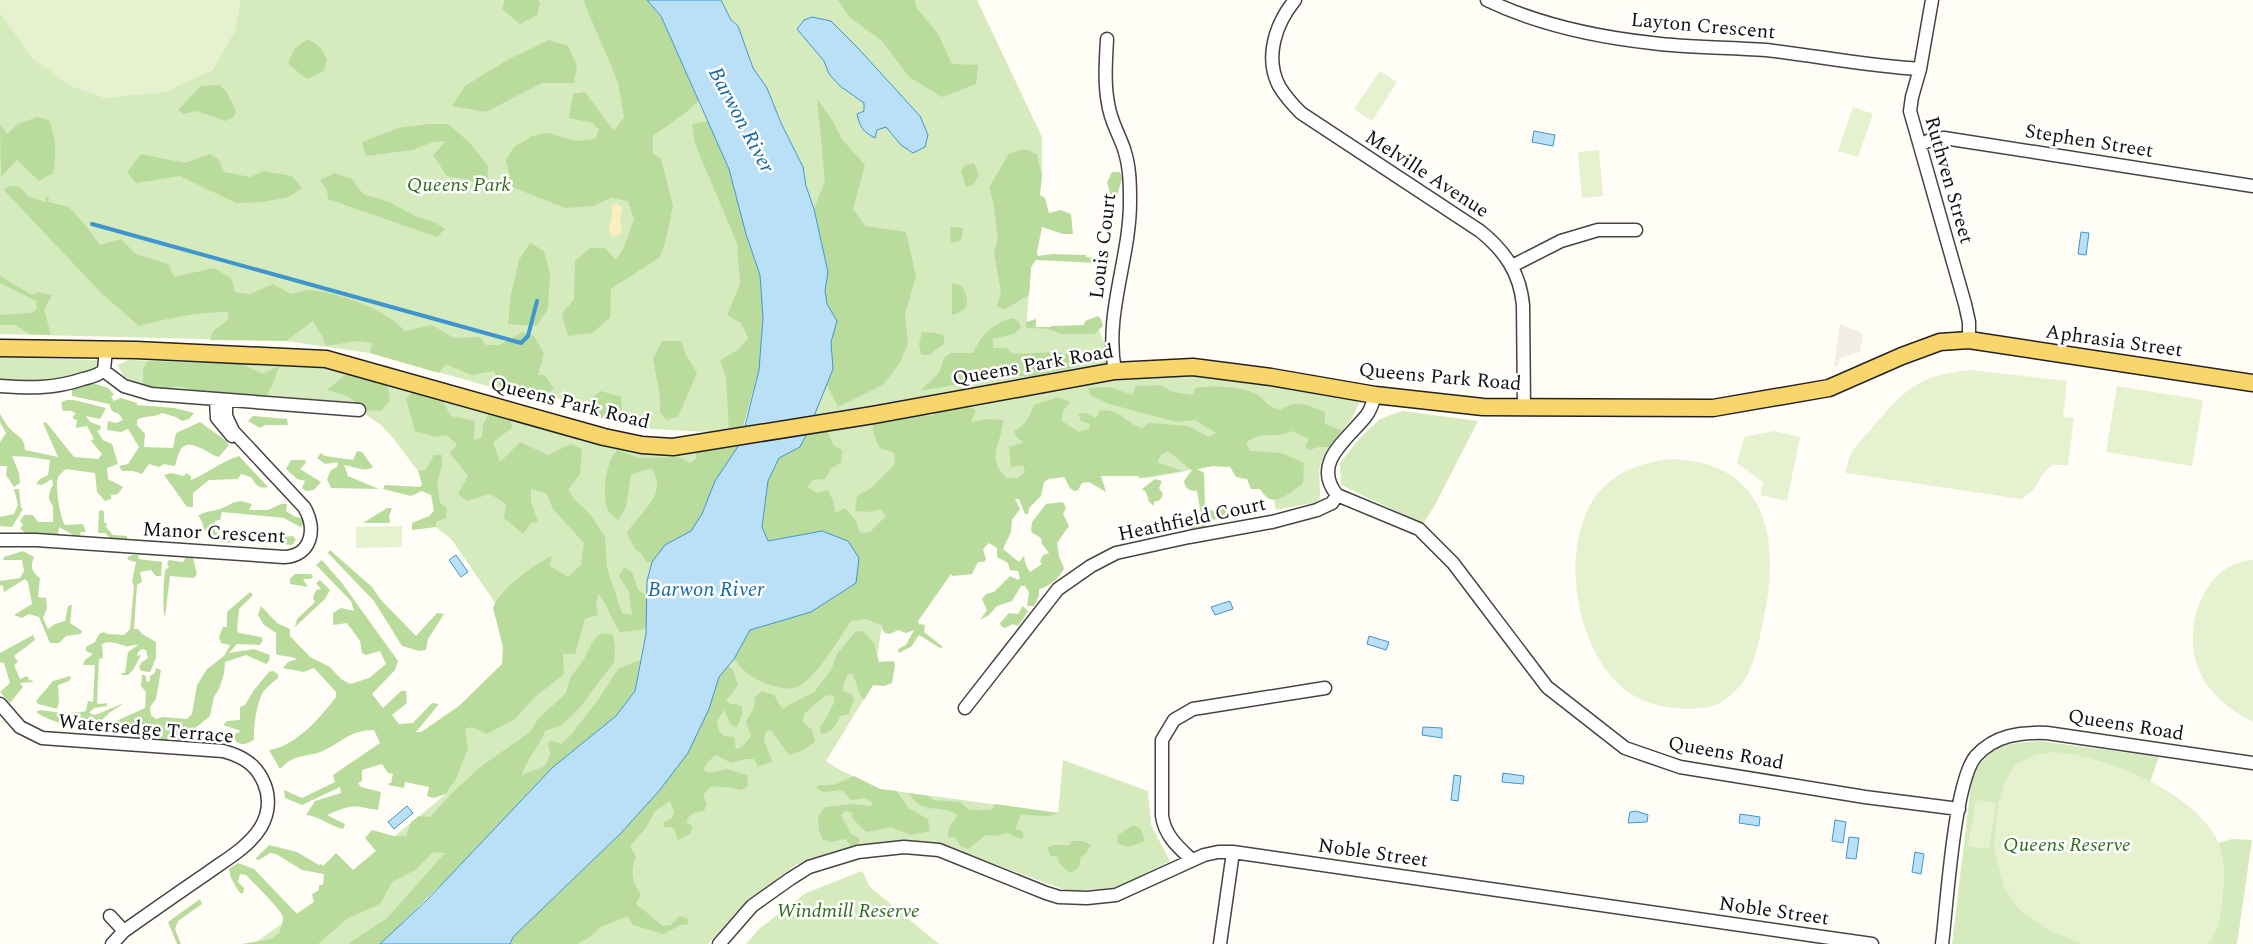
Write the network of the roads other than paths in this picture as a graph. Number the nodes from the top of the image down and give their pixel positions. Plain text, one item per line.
1 (1295, 0) edge
2 (1487, 0) edge
3 (1932, 0) edge
4 (1107, 39) dead end
5 (1920, 69) junction
6 (1920, 145) junction
7 (2253, 186) edge
8 (1636, 230) dead end
9 (1512, 266) junction
10 (1969, 340) junction
11 (0, 348) edge
12 (106, 349) junction
13 (104, 371) junction
14 (1115, 371) junction
15 (2253, 383) edge
16 (0, 386) edge
17 (1375, 395) junction
18 (221, 399) junction
19 (1524, 407) junction
20 (359, 410) dead end
21 (1337, 495) junction
22 (0, 540) edge
23 (1324, 688) dead end
24 (0, 704) edge
25 (965, 708) dead end
26 (2253, 763) edge
27 (1958, 809) junction
28 (1233, 852) junction
29 (1192, 860) junction
30 (110, 916) dead end
31 (124, 931) junction
32 (112, 944) edge
33 (719, 944) edge
34 (1220, 944) edge
35 (1872, 944) edge
36 (1942, 944) edge

1 - 9 street, Melville Avenue
2 - 5 street, Layton Crescent
3 - 5 street, Ruthven Street
4 - 14 street, Louis Court
5 - 6 street, Ruthven Street
6 - 7 street, Stephen Street
6 - 10 street, Ruthven Street
8 - 9 street
9 - 19 street, Melville Avenue
10 - 15 main road, Aphrasia Street
10 - 19 main road, Queens Park Road
11 - 12 main road, Queens Park Road
12 - 13 street
12 - 14 main road, Queens Park Road
13 - 16 street
13 - 18 street
14 - 17 main road, Queens Park Road
17 - 19 main road, Queens Park Road
17 - 21 street
18 - 20 street
18 - 22 street, Manor Crescent
21 - 25 street, Heathfield Court
21 - 27 street, Queens Road
23 - 29 street
24 - 31 street, Watersedge Terrace
26 - 27 street, Queens Road
27 - 36 street
28 - 29 street, Noble Street
28 - 34 street
28 - 35 street, Noble Street
29 - 33 street, Noble Street
30 - 31 street
31 - 32 street, Watersedge Terrace

